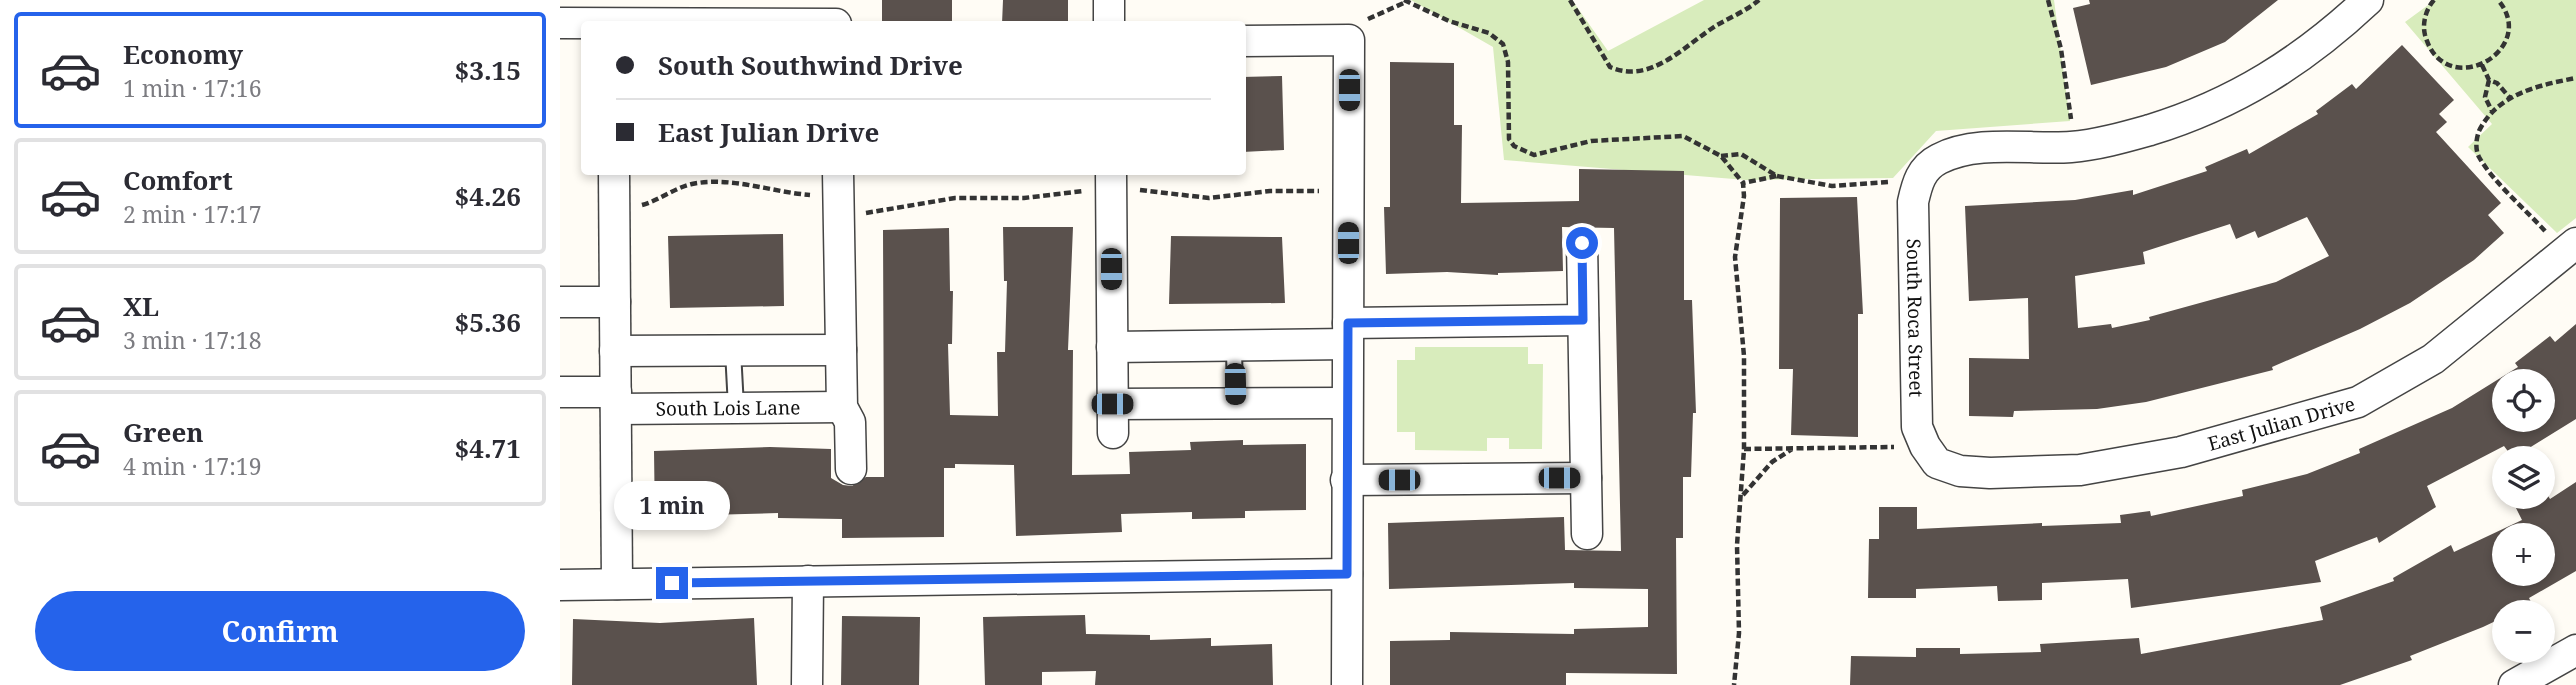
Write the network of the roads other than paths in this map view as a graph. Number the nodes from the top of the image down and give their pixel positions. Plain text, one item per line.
1 (845, 0) edge
2 (1109, 0) edge
3 (2368, 0) edge
4 (837, 21) edge
5 (1109, 21) edge
6 (560, 23) edge
7 (581, 23) edge
8 (1246, 41) edge
9 (614, 175) edge
10 (1111, 181) edge
11 (838, 193) edge
12 (2563, 240) edge
13 (1582, 243) dead end
14 (560, 302) edge
15 (615, 302) junction
16 (1583, 320) junction
17 (1347, 334) junction
18 (1234, 346) junction
19 (1112, 347) junction
20 (841, 350) junction
21 (615, 351) junction
22 (733, 351) junction
23 (560, 392) edge
24 (616, 401) junction
25 (1235, 403) junction
26 (1346, 403) junction
27 (1112, 404) junction
28 (736, 407) junction
29 (842, 407) junction
30 (1113, 433) dead end
31 (1937, 463) joint
32 (851, 469) dead end
33 (1586, 478) junction
34 (1346, 480) junction
35 (1587, 534) dead end
36 (1347, 574) junction
37 (808, 581) junction
38 (560, 584) edge
39 (617, 584) junction
40 (2576, 650) edge
41 (807, 685) edge
42 (1347, 685) edge
43 (2514, 685) edge

1 - 4 street
2 - 5 street
3 - 31 street, South Roca Street
6 - 7 street
8 - 17 street
9 - 15 street
10 - 19 street
11 - 20 street
12 - 31 street, East Julian Drive
13 - 16 street
14 - 15 street
15 - 21 street
16 - 17 street
16 - 33 street
17 - 18 street
17 - 26 street
18 - 19 street
18 - 25 lane
19 - 27 street
20 - 22 street
20 - 29 street
21 - 22 street
21 - 24 street
22 - 28 lane
23 - 24 street, South Lois Lane
24 - 28 street, South Lois Lane
24 - 39 street
25 - 26 street
25 - 27 street
26 - 34 street
27 - 30 street
28 - 29 street, South Lois Lane
29 - 32 street
33 - 34 street
33 - 35 street
34 - 36 street
36 - 37 street
36 - 42 street
37 - 39 street
37 - 41 street
38 - 39 street
40 - 43 street

